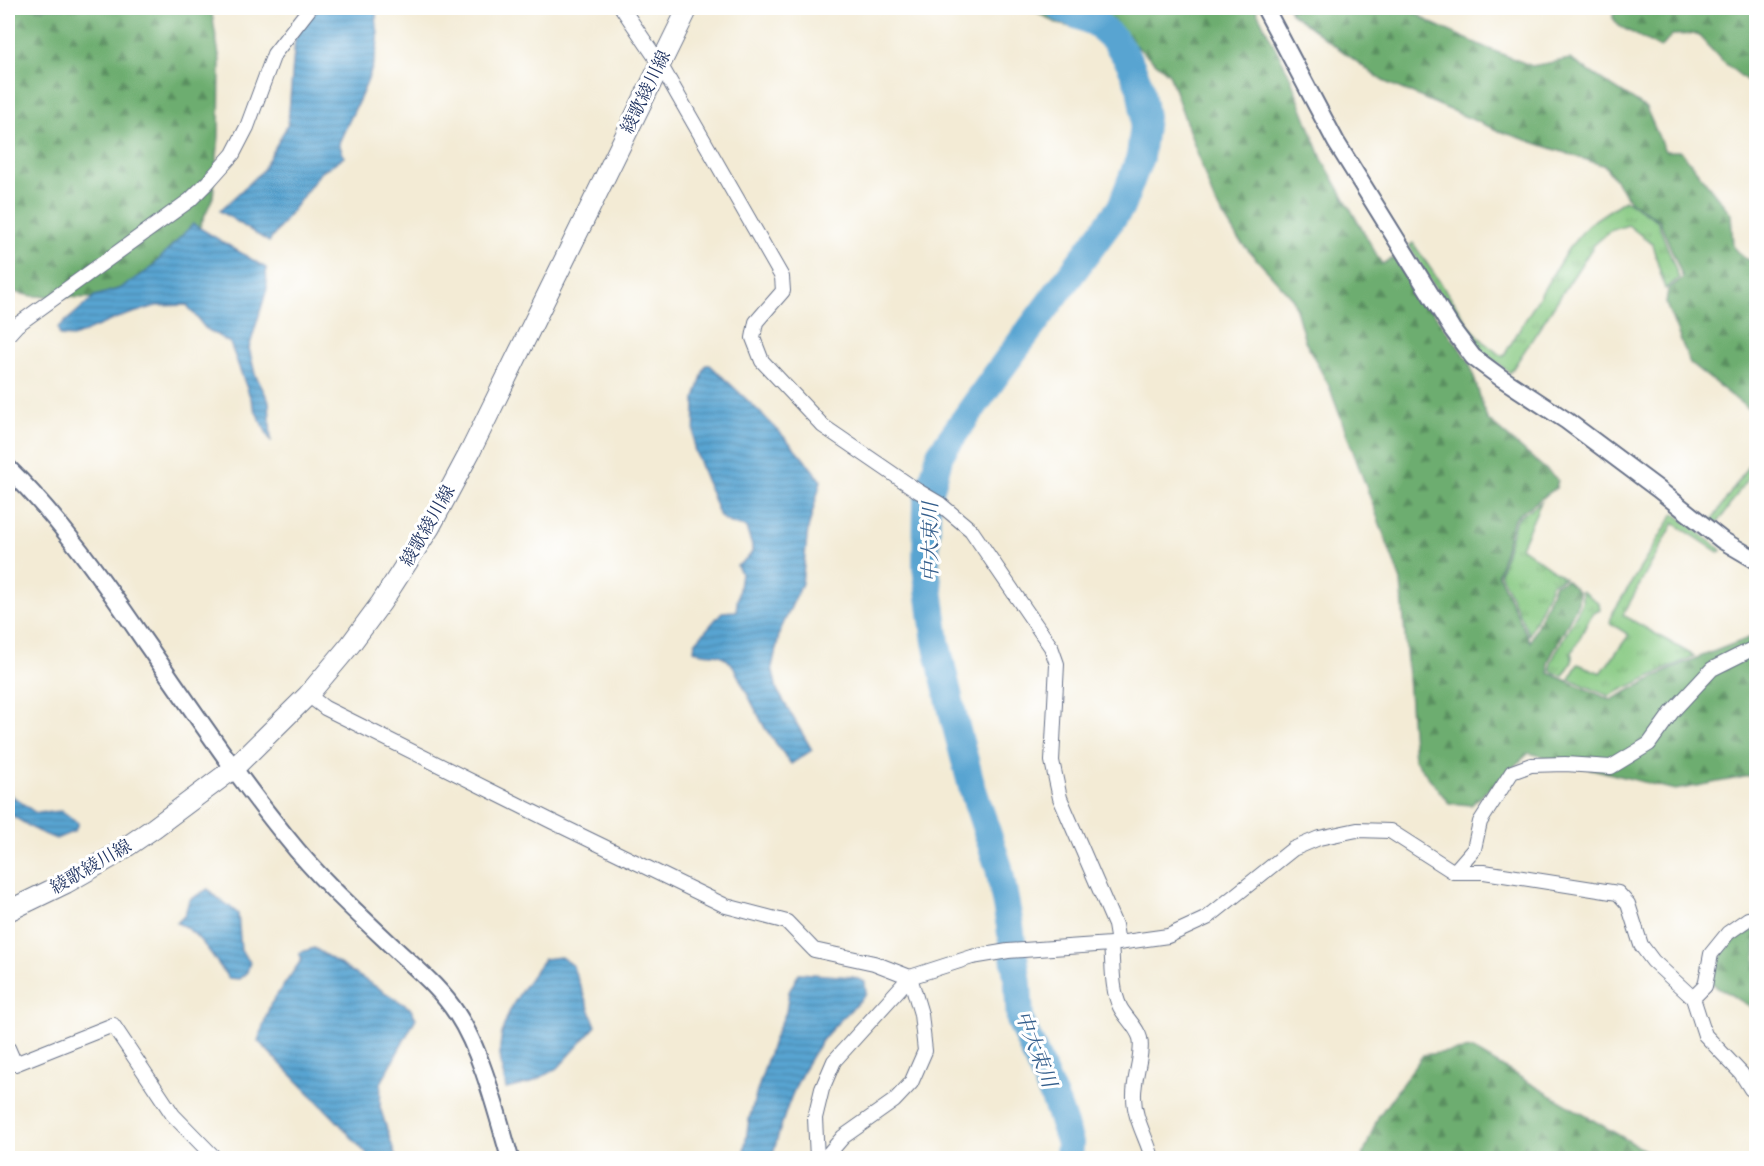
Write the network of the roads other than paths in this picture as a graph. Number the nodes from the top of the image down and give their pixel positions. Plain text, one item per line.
1 (310, 8) edge
2 (622, 8) edge
3 (688, 8) edge
4 (1265, 8) edge
5 (660, 63) junction
6 (8, 335) edge
7 (8, 468) edge
8 (1756, 560) edge
9 (1756, 647) edge
10 (308, 695) junction
11 (233, 769) junction
12 (1454, 872) junction
13 (8, 911) edge
14 (1756, 918) edge
15 (1114, 943) junction
16 (910, 977) junction
17 (1693, 998) junction
18 (8, 1048) edge
19 (1756, 1092) edge
20 (215, 1158) edge
21 (510, 1158) edge
22 (818, 1158) edge
23 (825, 1158) edge
24 (1152, 1158) edge

1 - 6 street
2 - 5 street
3 - 5 main road, 綾歌綾川線
4 - 8 street
5 - 10 main road, 綾歌綾川線
5 - 15 street
7 - 11 street
9 - 12 street
10 - 11 main road, 綾歌綾川線
10 - 16 street
11 - 13 main road, 綾歌綾川線
11 - 21 street
12 - 15 street
12 - 17 street
14 - 17 street
15 - 16 street
15 - 24 street
16 - 22 street
16 - 23 street
17 - 19 street
18 - 20 street

